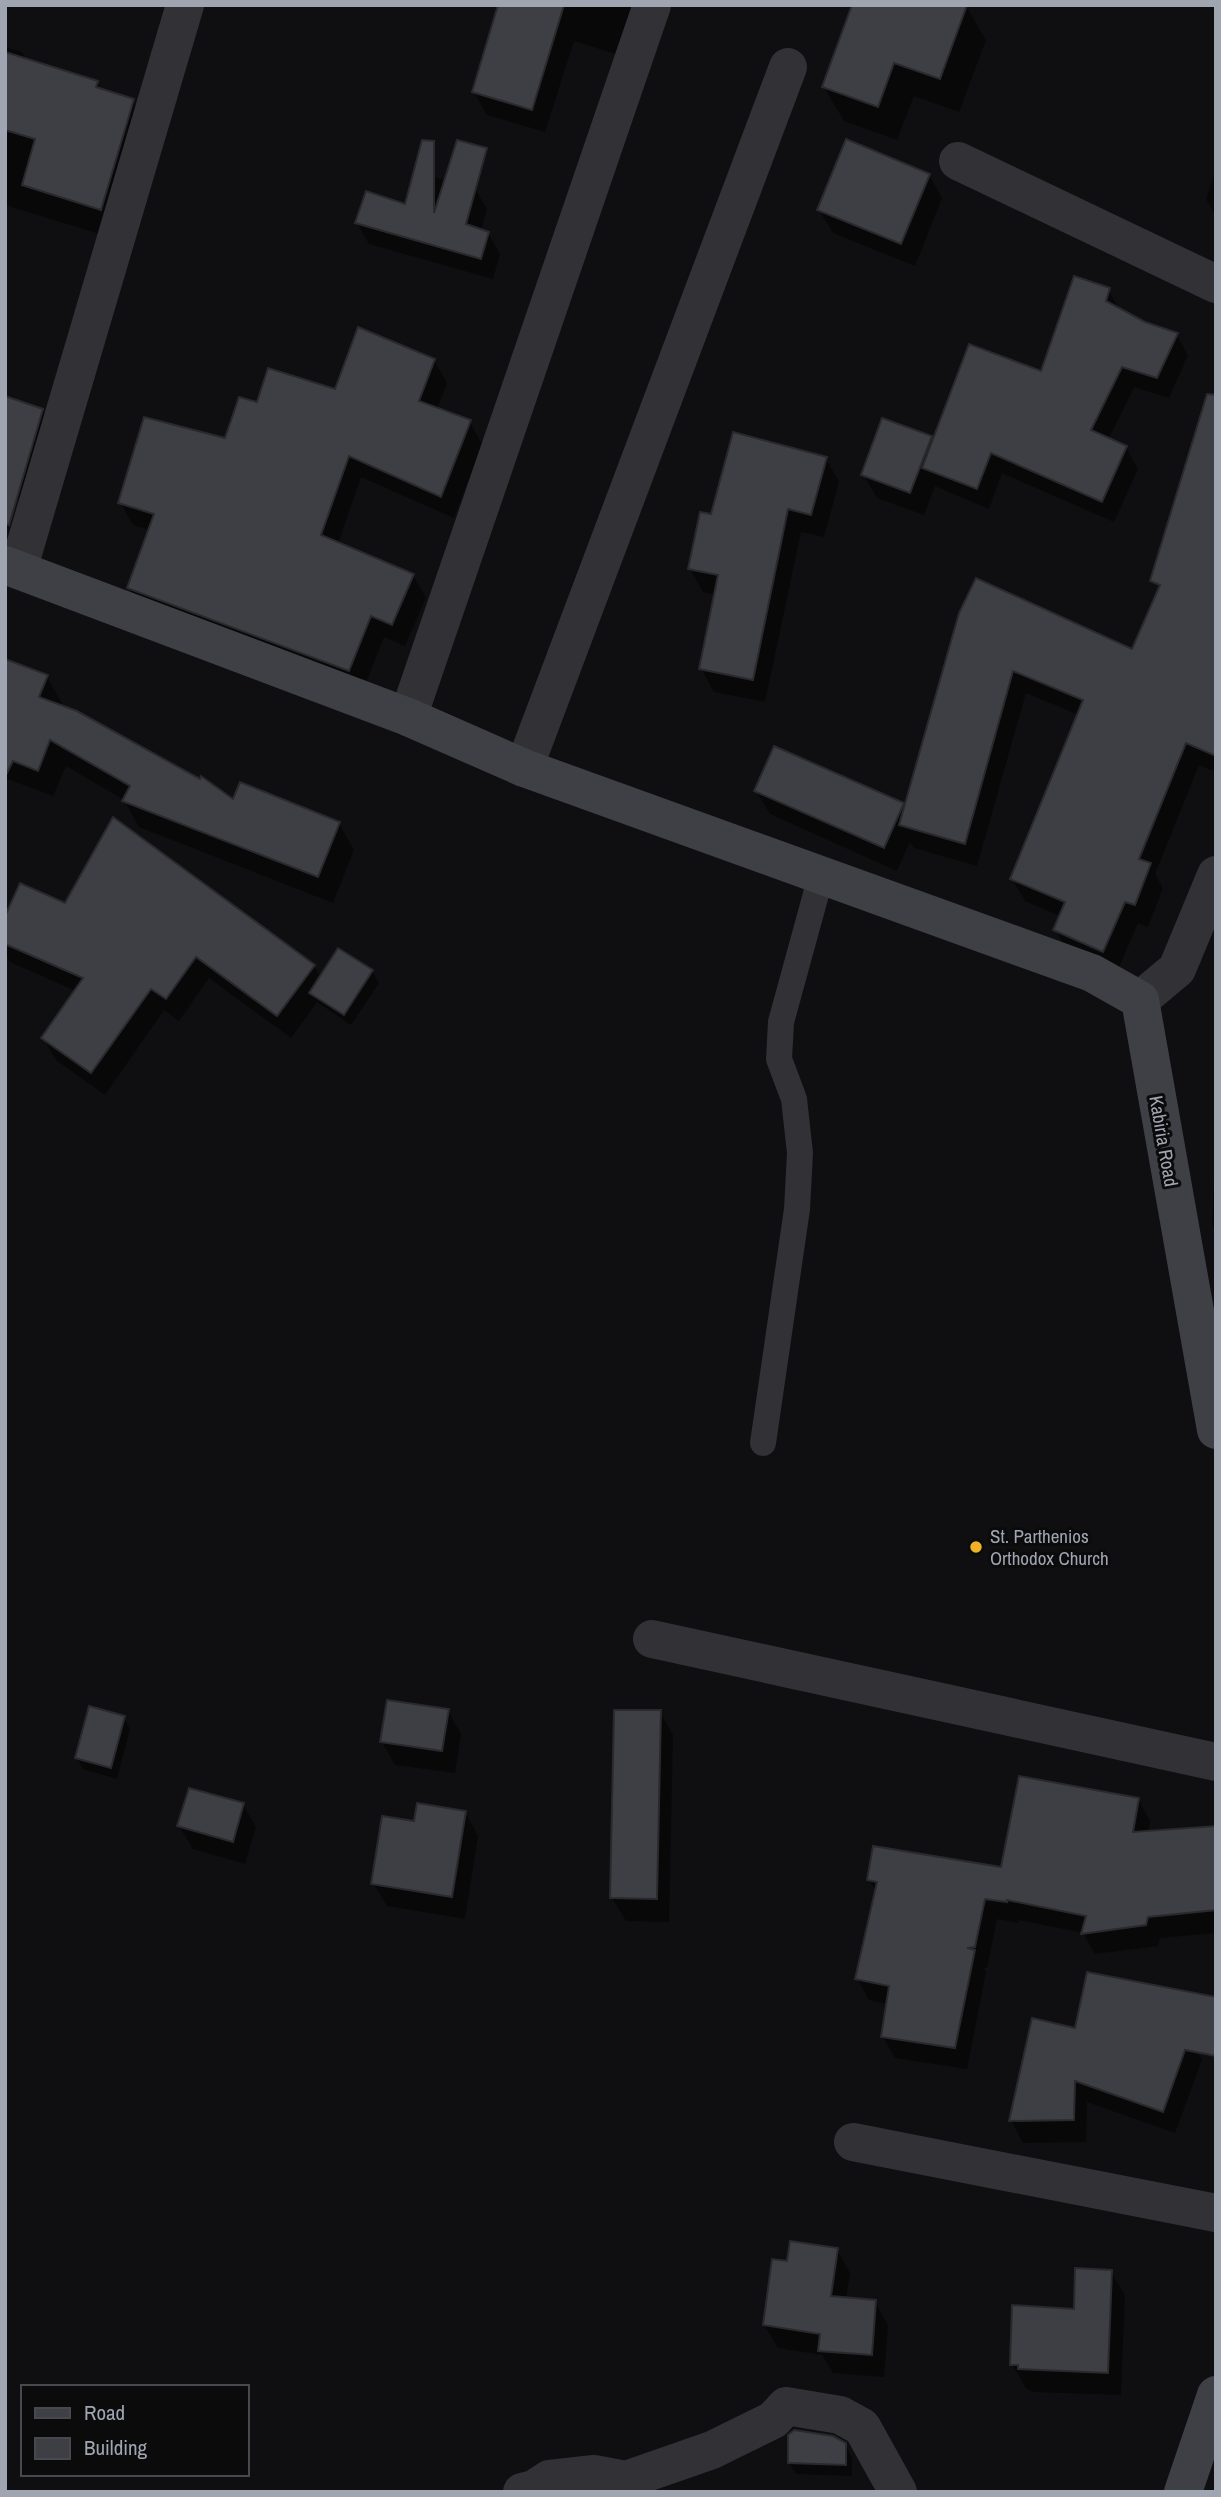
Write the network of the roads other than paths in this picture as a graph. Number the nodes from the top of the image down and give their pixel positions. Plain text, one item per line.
1 (185, 5) edge
2 (652, 5) edge
3 (788, 67) dead end
4 (958, 161) dead end
5 (1216, 284) edge
6 (11, 568) edge
7 (408, 717) junction
8 (524, 768) junction
9 (1216, 875) edge
10 (821, 876) junction
11 (1140, 1000) junction
12 (1216, 1430) edge
13 (763, 1443) dead end
14 (652, 1639) dead end
15 (1216, 1762) edge
16 (853, 2142) dead end
17 (1216, 2213) edge
18 (1216, 2395) edge
19 (522, 2492) edge
20 (898, 2492) edge
21 (1184, 2492) edge

1 - 6 street
2 - 7 street
3 - 8 street
4 - 5 street
6 - 7 main road
7 - 8 main road
8 - 10 main road
9 - 11 street
10 - 11 main road
10 - 13 lane
11 - 12 main road, Kabiria Road
14 - 15 street
16 - 17 street
18 - 21 main road
19 - 20 street

